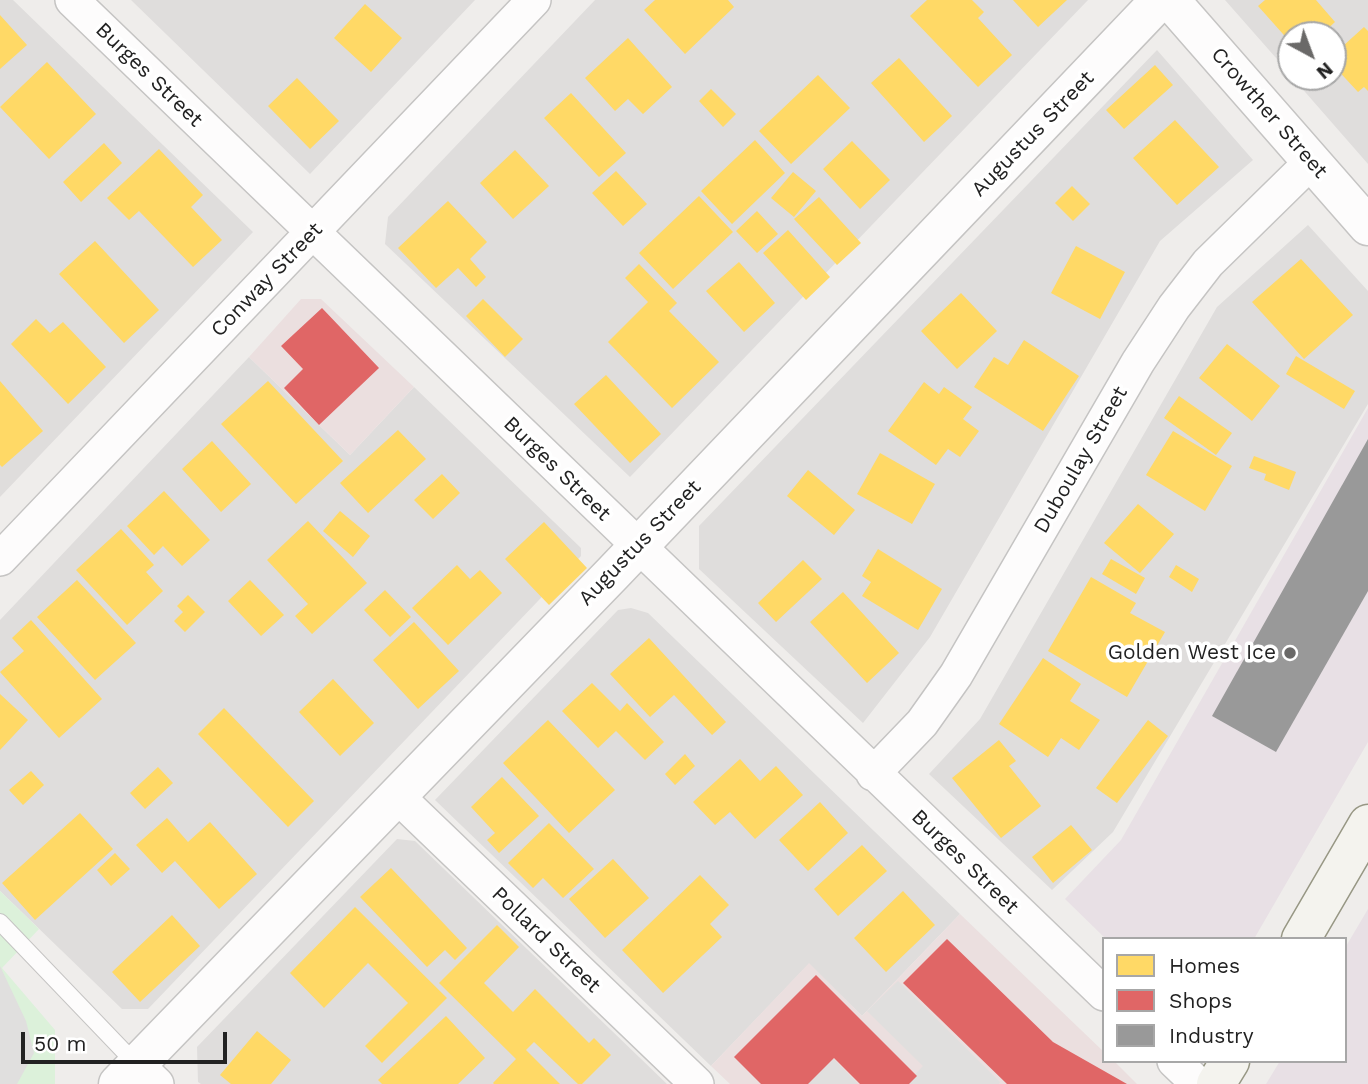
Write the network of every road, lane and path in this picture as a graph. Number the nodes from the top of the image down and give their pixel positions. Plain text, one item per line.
1 (72, 0) edge
2 (534, 0) edge
3 (1160, 0) edge
4 (1170, 0) edge
5 (1311, 162) junction
6 (1368, 226) edge
7 (312, 233) junction
8 (637, 547) junction
9 (0, 559) edge
10 (873, 774) junction
11 (396, 795) junction
12 (1368, 824) edge
13 (0, 922) edge
14 (1302, 937) edge
15 (1102, 993) edge
16 (1176, 1063) edge
17 (1229, 1063) edge
18 (137, 1078) edge
19 (697, 1084) edge
20 (1198, 1084) edge
21 (1216, 1084) edge

1 - 7 street, Burges Street
2 - 7 street, Conway Street
3 - 8 street, Augustus Street
4 - 5 street, Crowther Street
5 - 6 street, Crowther Street
5 - 10 street, Duboulay Street
7 - 8 street, Burges Street
7 - 9 street, Conway Street
8 - 10 street, Burges Street
8 - 11 street, Augustus Street
10 - 15 street, Burges Street
11 - 18 street, Augustus Street
11 - 19 street, Pollard Street
12 - 14 main road
13 - 18 lane
16 - 20 street
17 - 21 main road

